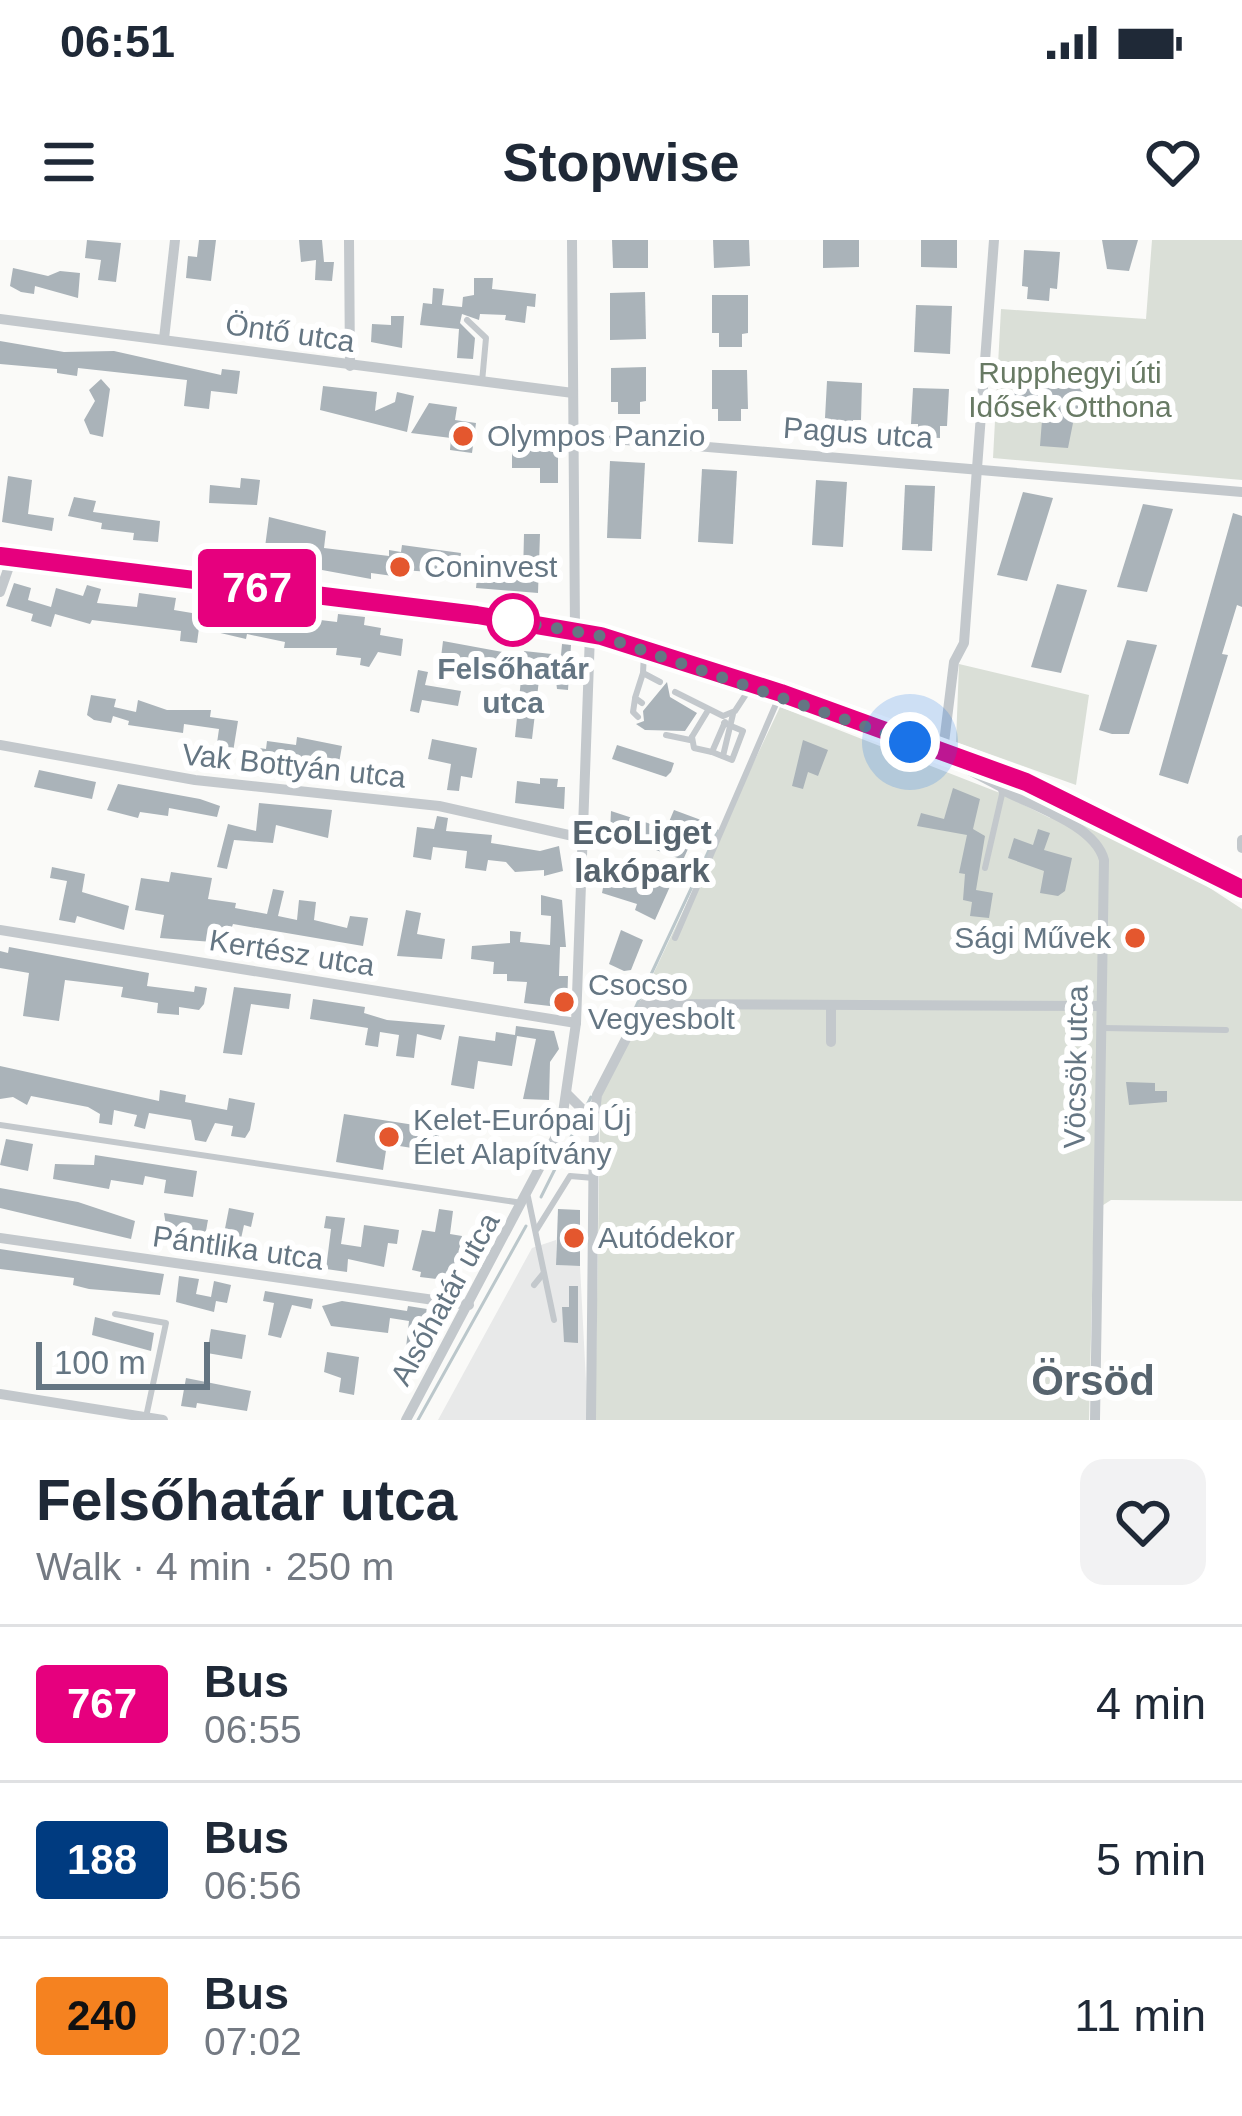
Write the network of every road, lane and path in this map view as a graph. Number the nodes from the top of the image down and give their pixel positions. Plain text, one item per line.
1 (175, 240) edge
2 (350, 240) edge
3 (572, 240) edge
4 (994, 240) edge
5 (0, 319) edge
6 (467, 320) dead end
7 (164, 339) junction
8 (350, 366) junction
9 (482, 382) junction
10 (573, 393) junction
11 (613, 440) dead end
12 (978, 466) junction
13 (1242, 492) edge
14 (6, 557) edge
15 (0, 592) edge
16 (589, 633) junction
17 (645, 650) junction
18 (644, 673) junction
19 (660, 682) dead end
20 (753, 684) junction
21 (676, 696) dead end
22 (790, 700) junction
23 (707, 712) junction
24 (638, 717) dead end
25 (730, 719) junction
26 (666, 735) dead end
27 (692, 737) junction
28 (0, 746) edge
29 (943, 751) junction
30 (712, 752) junction
31 (1002, 782) junction
32 (582, 838) junction
33 (985, 868) dead end
34 (1242, 889) edge
35 (0, 931) edge
36 (675, 938) dead end
37 (831, 1005) junction
38 (1100, 1006) junction
39 (575, 1023) junction
40 (1100, 1028) junction
41 (1226, 1030) dead end
42 (831, 1042) dead end
43 (567, 1094) junction
44 (592, 1118) junction
45 (0, 1125) edge
46 (594, 1178) junction
47 (527, 1199) junction
48 (536, 1232) junction
49 (0, 1238) edge
50 (543, 1274) junction
51 (534, 1285) dead end
52 (469, 1305) junction
53 (115, 1314) dead end
54 (554, 1321) dead end
55 (0, 1394) edge
56 (58, 1404) junction
57 (146, 1417) edge
58 (53, 1420) edge
59 (163, 1420) edge
60 (406, 1420) edge
61 (591, 1420) edge
62 (1095, 1420) edge

1 - 7 street
2 - 8 street
3 - 10 street
4 - 12 street
5 - 7 street, Öntő utca
6 - 9 lane
7 - 8 street, Öntő utca
8 - 9 street, Öntő utca
9 - 10 street, Öntő utca
10 - 16 street
11 - 12 street, Pagus utca
12 - 13 street, Pagus utca
12 - 29 street
14 - 15 street
14 - 16 main road
16 - 17 main road
16 - 32 street, Alsóhatár utca
17 - 18 lane
17 - 20 main road
18 - 19 lane
18 - 24 lane
20 - 22 main road
20 - 25 lane
21 - 23 lane
22 - 29 main road
22 - 36 lane
23 - 25 lane
23 - 27 lane
25 - 30 lane
25 - 30 lane
26 - 27 lane
27 - 30 lane
28 - 32 street, Vak Bottyán utca
29 - 31 main road
31 - 33 lane
31 - 34 main road
31 - 38 street, Vöcsök utca
32 - 39 street, Alsóhatár utca
35 - 39 street, Kertész utca
37 - 38 street
37 - 42 street
37 - 44 street
38 - 40 street, Vöcsök utca
39 - 43 street, Alsóhatár utca
40 - 41 lane
40 - 62 street, Vöcsök utca
43 - 44 street
43 - 47 street, Alsóhatár utca
44 - 46 street
45 - 47 lane
46 - 48 lane
46 - 61 street
47 - 48 lane
47 - 52 street, Alsóhatár utca
48 - 50 lane
49 - 52 street, Pántlika utca
50 - 51 lane
50 - 54 lane
52 - 60 street, Alsóhatár utca
53 - 57 lane
55 - 56 street
56 - 57 street
56 - 58 street
57 - 59 street

